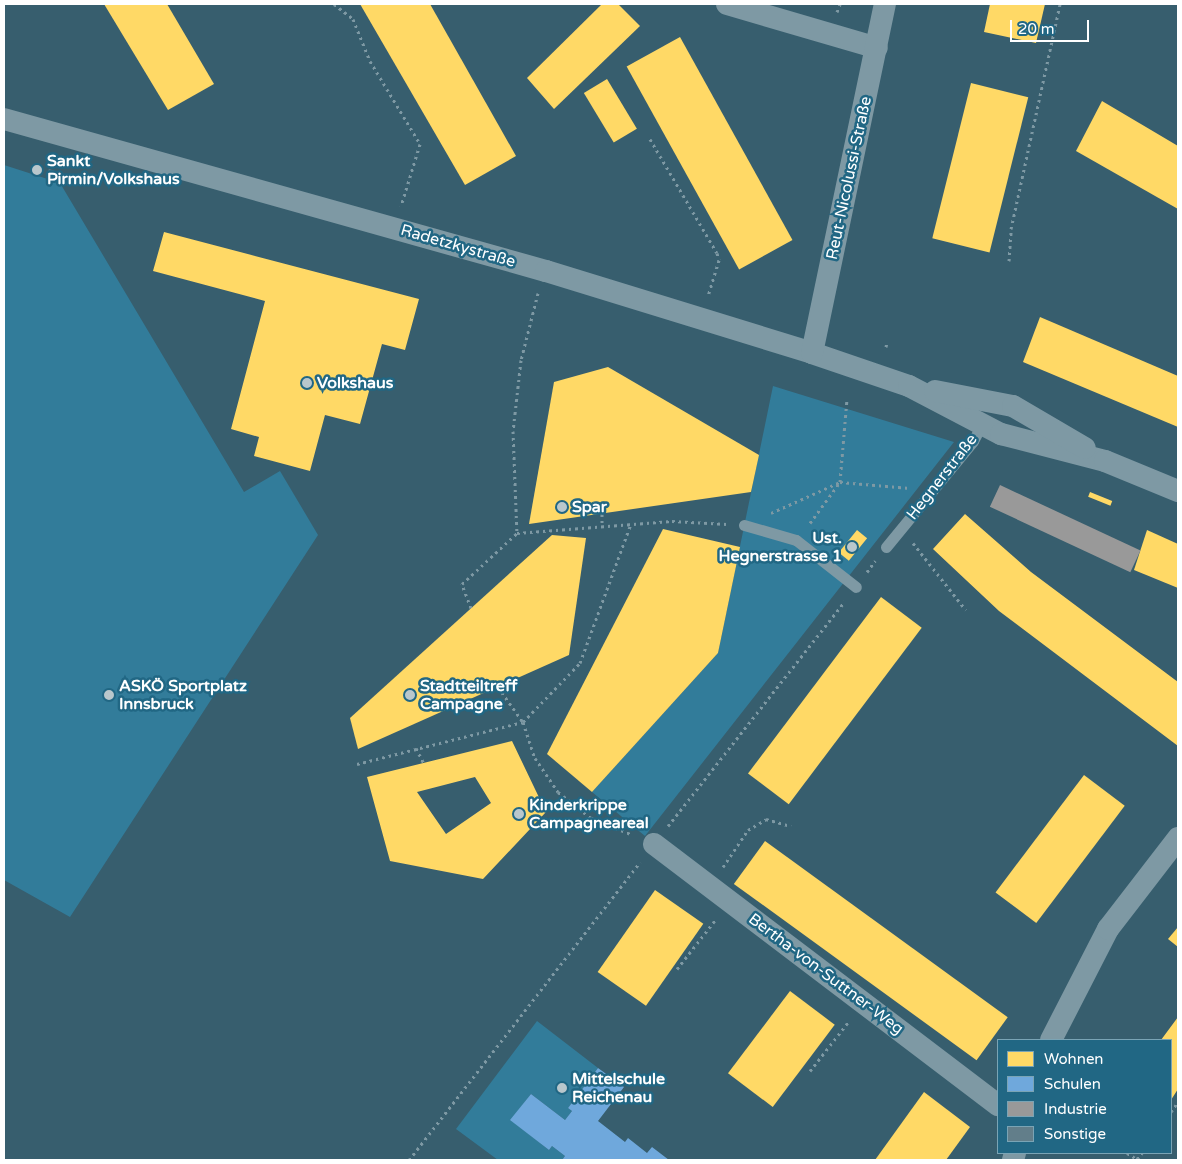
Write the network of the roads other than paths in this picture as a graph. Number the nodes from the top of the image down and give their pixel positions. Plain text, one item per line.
1 (727, 4) edge
2 (885, 4) edge
3 (877, 48) junction
4 (4, 119) edge
5 (812, 353) junction
6 (909, 386) junction
7 (993, 402) junction
8 (982, 424) junction
9 (1105, 460) junction
10 (1178, 492) edge
11 (744, 525) road end
12 (886, 547) dead end
13 (856, 587) dead end
14 (1178, 838) edge
15 (654, 844) road end
16 (1053, 1039) edge
17 (997, 1104) edge

1 - 3 street
2 - 3 street, Reut-Nicolussi-Straße
3 - 5 street, Reut-Nicolussi-Straße
4 - 5 street, Radetzkystraße
5 - 6 street, Radetzkystraße
6 - 7 street, Radetzkystraße
6 - 8 street, Radetzkystraße
7 - 8 street, Hegnerstraße
7 - 9 street, Radetzkystraße
8 - 9 street, Radetzkystraße
8 - 12 lane, Hegnerstraße
9 - 10 street, Radetzkystraße
11 - 13 lane
14 - 16 street
15 - 17 street, Bertha-von-Suttner-Weg

